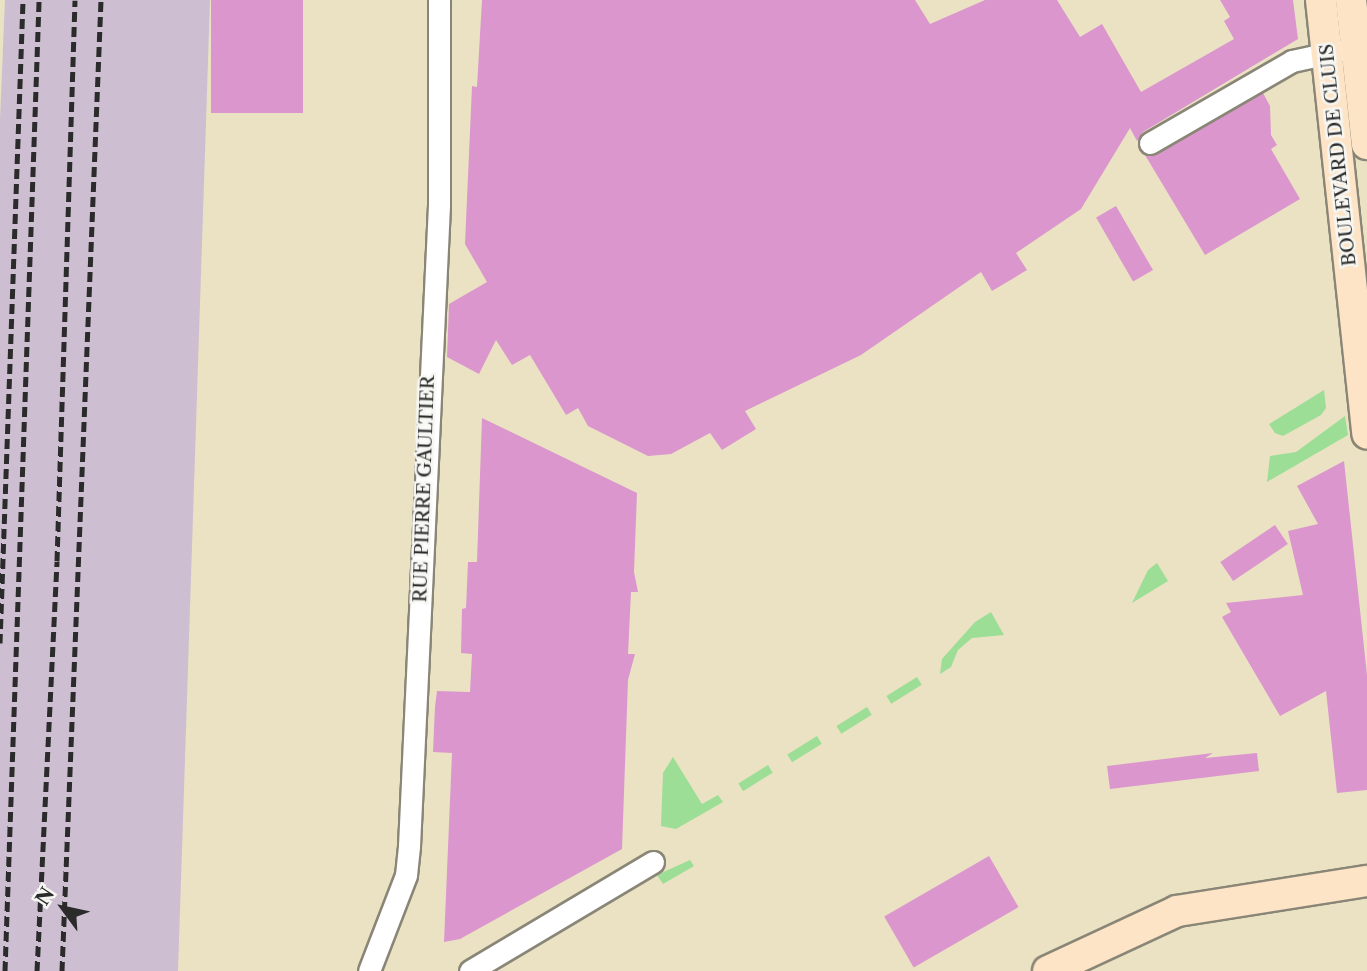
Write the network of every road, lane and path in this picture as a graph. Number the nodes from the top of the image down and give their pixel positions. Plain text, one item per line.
1 (439, 0) edge
2 (1321, 0) edge
3 (1351, 0) edge
4 (1342, 50) junction
5 (1150, 144) dead end
6 (1367, 144) edge
7 (1367, 434) edge
8 (653, 862) dead end
9 (1367, 881) edge
10 (369, 971) edge
11 (470, 971) edge
12 (1048, 971) edge

1 - 10 street, RUE PIERRE GAULTIER
2 - 4 main road, BOULEVARD DE CLUIS
3 - 4 main road, BOULEVARD DE CLUIS
4 - 5 street
4 - 6 main road, BOULEVARD DE CLUIS
4 - 7 main road, BOULEVARD DE CLUIS
8 - 11 street
9 - 12 main road

